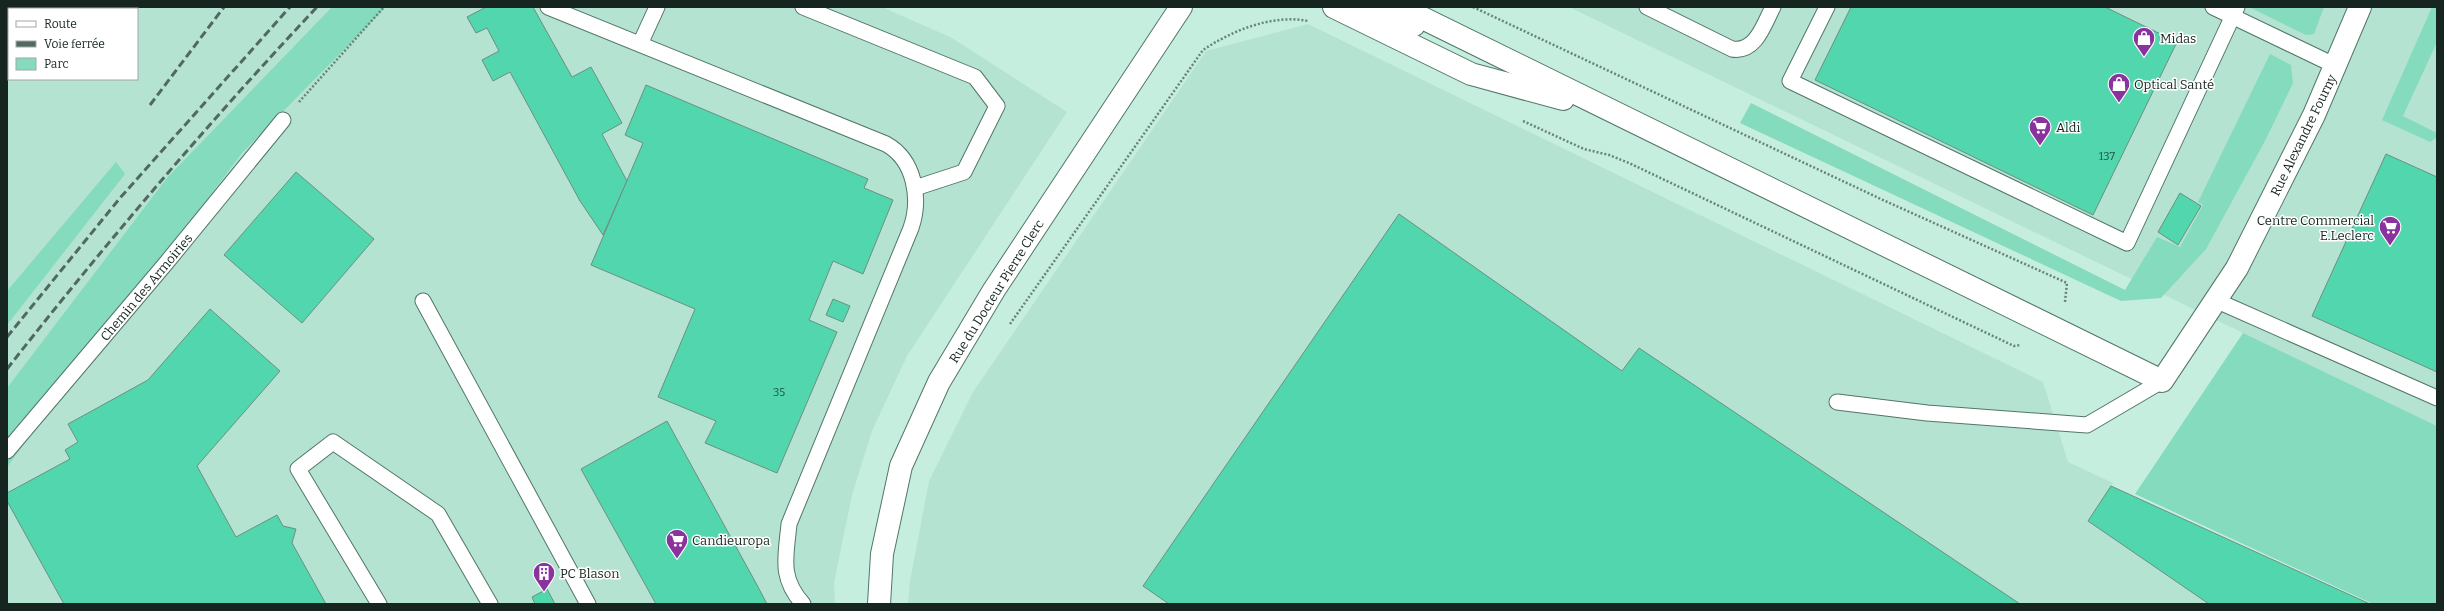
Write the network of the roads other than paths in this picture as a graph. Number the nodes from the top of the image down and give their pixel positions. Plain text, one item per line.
1 (548, 7) edge
2 (657, 7) edge
3 (804, 7) edge
4 (1181, 7) edge
5 (1334, 7) edge
6 (1400, 7) edge
7 (1648, 7) edge
8 (1773, 7) edge
9 (1827, 7) edge
10 (2213, 7) edge
11 (2360, 7) edge
12 (2234, 12) edge
13 (1365, 13) edge
14 (640, 44) junction
15 (1500, 57) junction
16 (2336, 66) junction
17 (1615, 113) junction
18 (283, 120) road end
19 (915, 188) junction
20 (2216, 300) junction
21 (423, 301) dead end
22 (2162, 381) junction
23 (2437, 398) edge
24 (1837, 402) dead end
25 (7, 451) edge
26 (379, 604) edge
27 (490, 604) edge
28 (588, 604) edge
29 (803, 604) edge
30 (879, 604) edge

1 - 14 lane
2 - 14 lane
3 - 19 lane
4 - 30 main road, Rue du Docteur Pierre Clerc
5 - 13 main road
6 - 15 main road
7 - 8 lane
9 - 12 lane
10 - 12 lane
11 - 16 main road, Rue Alexandre Fourny
12 - 16 lane
13 - 15 main road
13 - 17 main road
14 - 19 lane
15 - 17 main road
16 - 20 main road, Rue Alexandre Fourny
17 - 22 main road
18 - 25 lane, Chemin des Armoiries
19 - 29 lane
20 - 22 main road, Rue Alexandre Fourny
20 - 23 lane
21 - 28 lane
22 - 24 lane
26 - 27 lane

